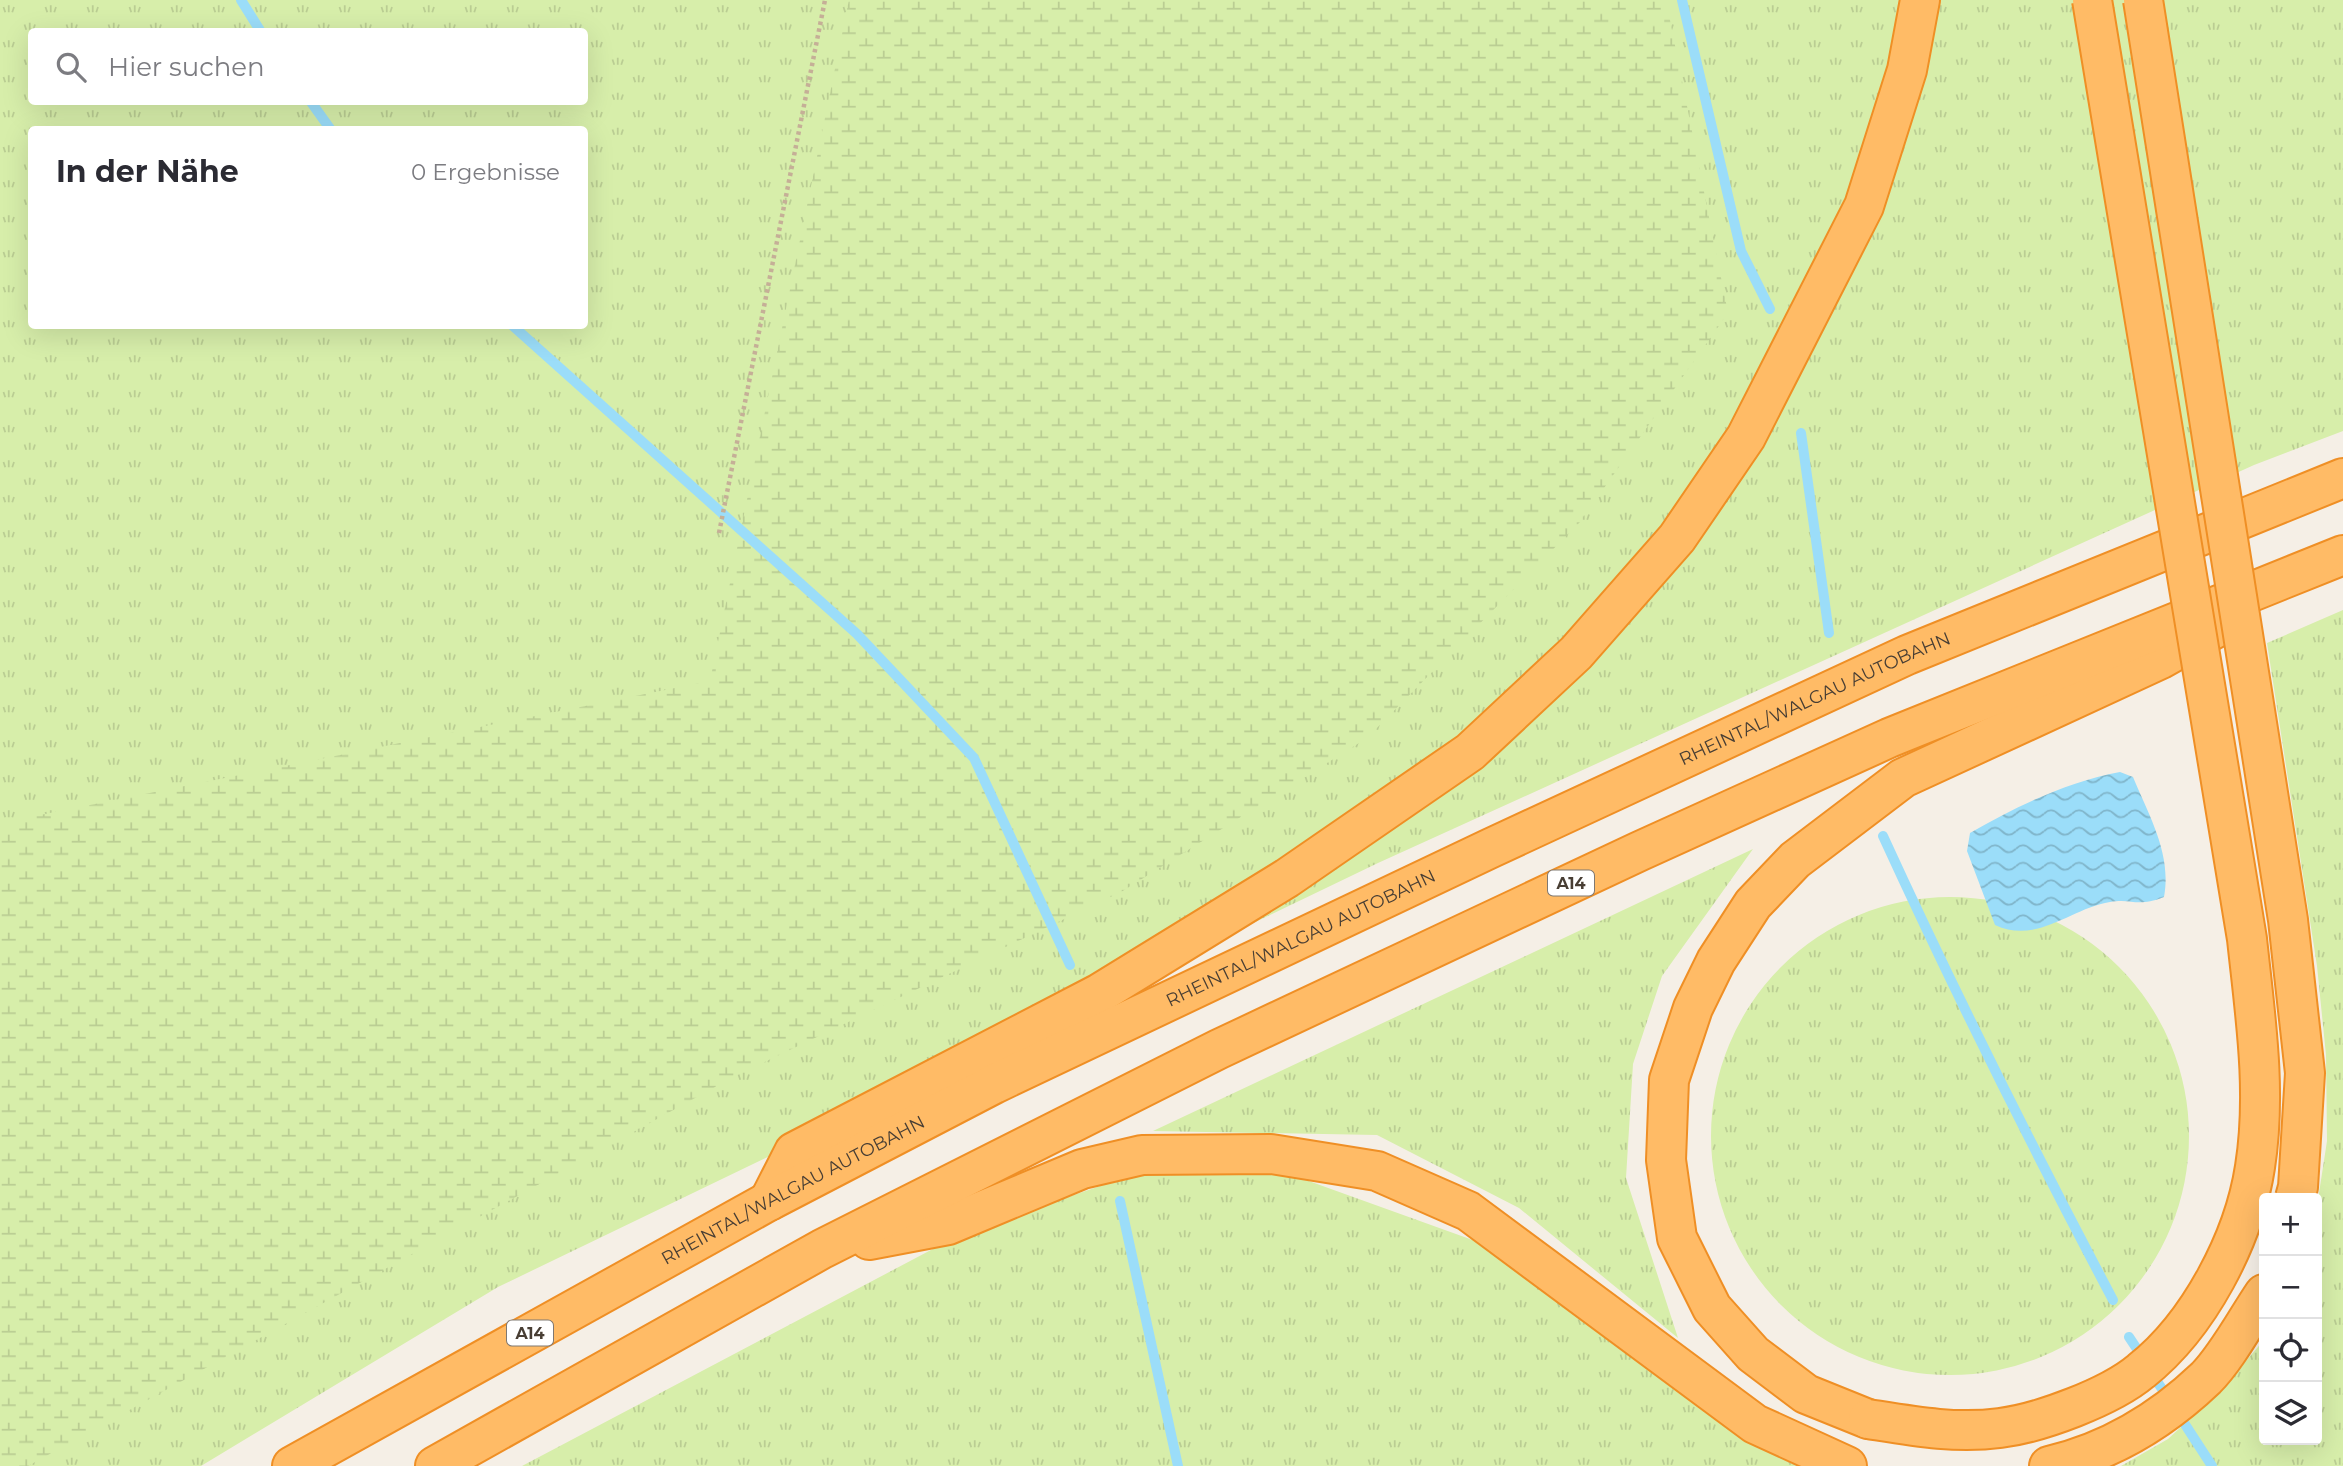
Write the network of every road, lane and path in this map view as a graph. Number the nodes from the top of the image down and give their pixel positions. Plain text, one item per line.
1 (825, 0) edge
2 (1920, 0) edge
3 (2092, 0) edge
4 (2143, 0) edge
5 (2343, 478) edge
6 (719, 533) dead end
7 (2341, 556) edge
8 (2296, 1193) edge
9 (769, 1201) junction
10 (822, 1249) junction
11 (2259, 1301) edge
12 (292, 1466) edge
13 (435, 1466) edge
14 (1847, 1466) edge
15 (2049, 1466) edge

1 - 6 path
2 - 9 highway
3 - 7 highway, bridge
4 - 8 highway, bridge
5 - 9 highway, RHEINTAL/WALGAU AUTOBAHN / A14
7 - 10 highway, A14
9 - 12 highway, RHEINTAL/WALGAU AUTOBAHN / A14
10 - 13 highway, A14
10 - 14 highway
11 - 15 highway

